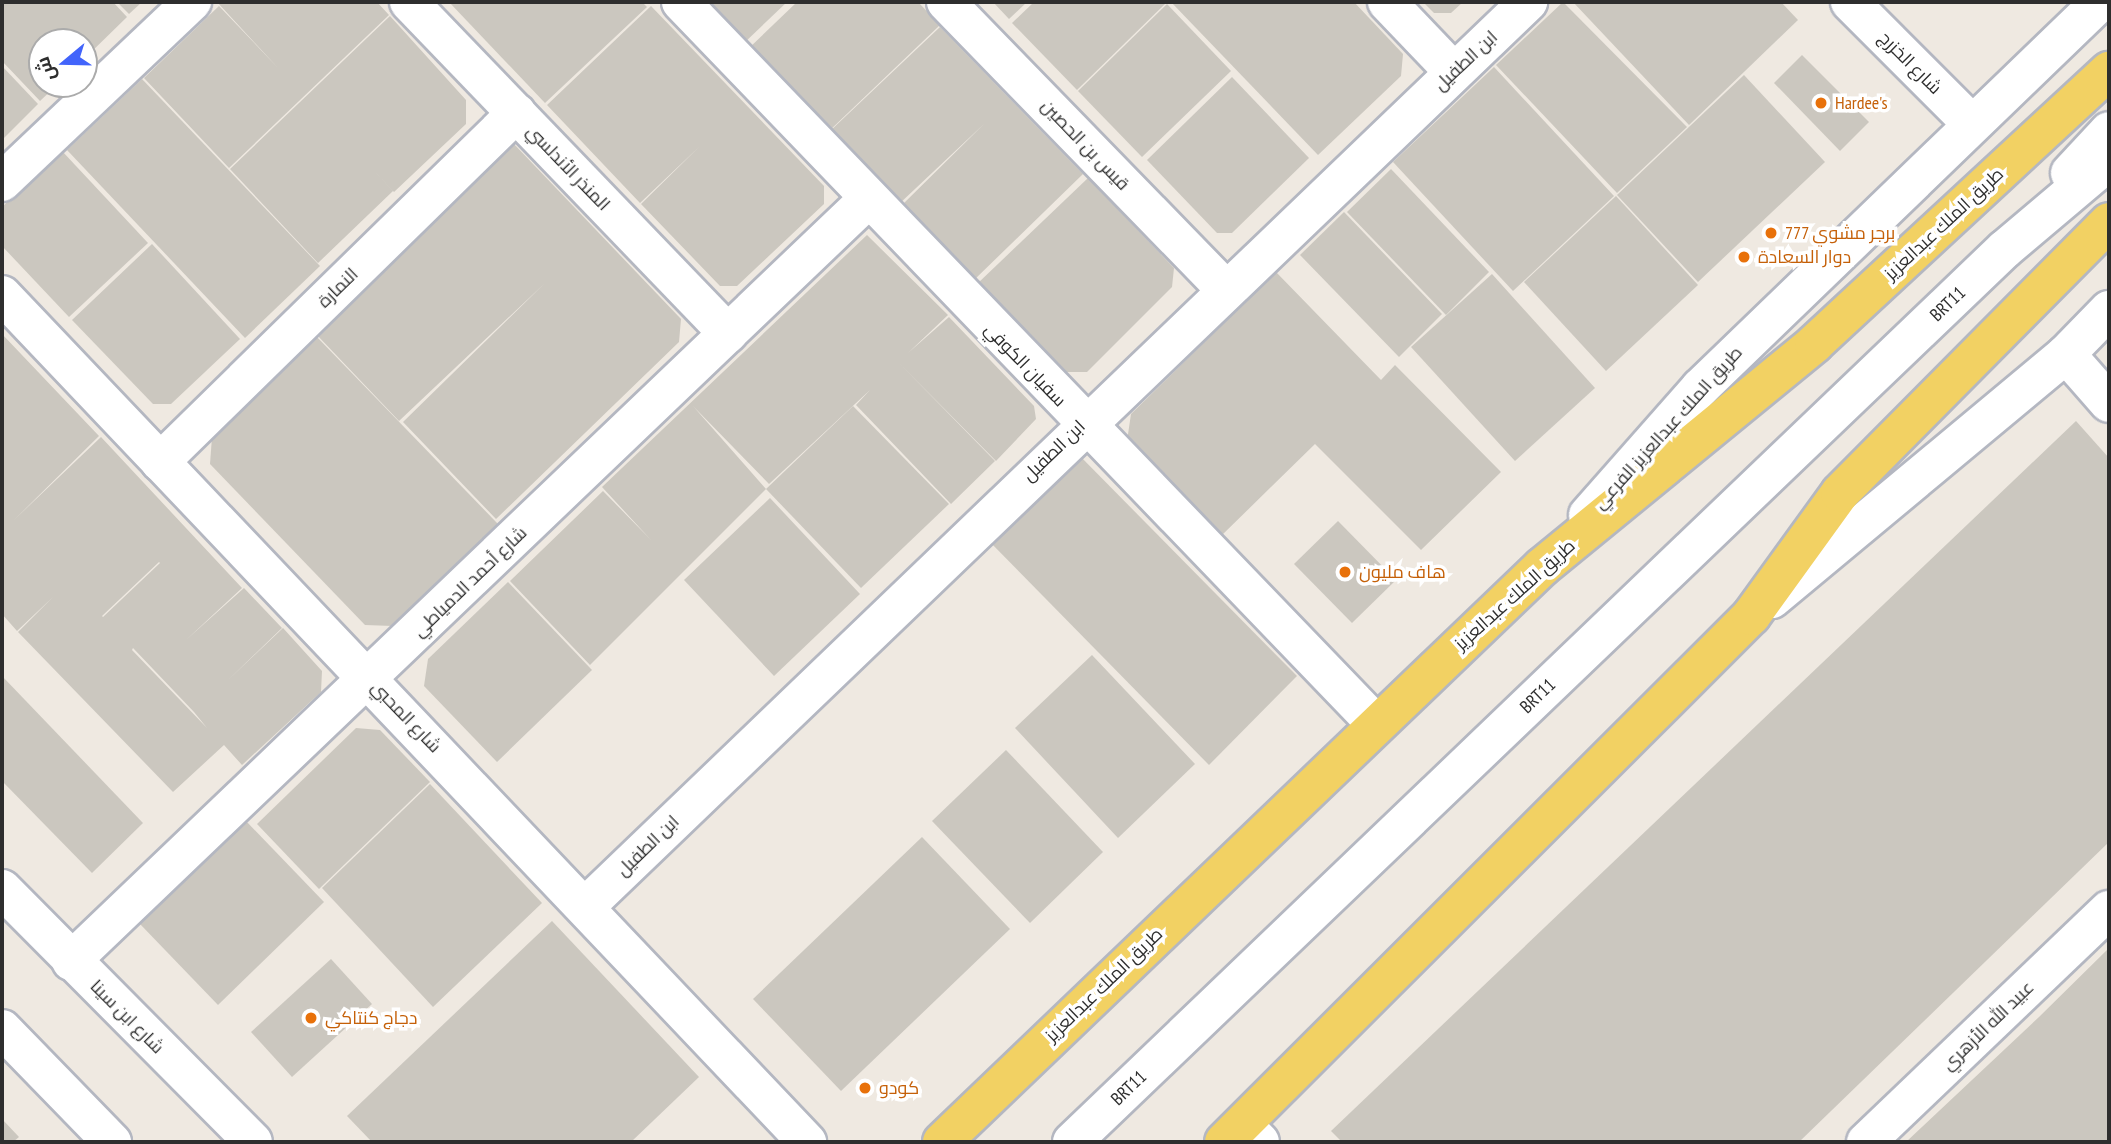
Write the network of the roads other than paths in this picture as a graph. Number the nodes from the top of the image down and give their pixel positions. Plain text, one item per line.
1 (192, 2) edge
2 (410, 2) edge
3 (681, 2) edge
4 (946, 2) edge
5 (1387, 2) edge
6 (1528, 2) edge
7 (1850, 2) edge
8 (2100, 2) edge
9 (2109, 71) edge
10 (1454, 72) junction
11 (516, 113) junction
12 (1970, 123) junction
13 (2109, 131) edge
14 (2109, 161) edge
15 (2, 182) edge
16 (867, 201) junction
17 (2109, 222) edge
18 (2005, 249) junction
19 (1225, 289) junction
20 (2, 295) edge
21 (2109, 310) edge
22 (728, 333) junction
23 (2066, 354) junction
24 (2109, 403) edge
25 (1082, 424) junction
26 (160, 462) junction
27 (1542, 567) junction
28 (1751, 616) junction
29 (370, 679) junction
30 (1374, 722) junction
31 (2, 889) edge
32 (586, 906) junction
33 (2109, 910) edge
34 (71, 961) junction
35 (2, 1029) edge
36 (1242, 1137) edge
37 (112, 1142) edge
38 (253, 1142) edge
39 (807, 1142) edge
40 (942, 1142) edge
41 (1072, 1142) edge
42 (1866, 1142) edge

1 - 15 street
2 - 11 street, المنذر الأندلسي
3 - 16 street, سفيان الكوفي
4 - 19 street, قيس بن الحصين
5 - 10 street
6 - 10 street, ابن الطفيل
7 - 12 street, شارع الخزرج
8 - 12 street, طريق الملك عبدالعزيز الفرعي
9 - 27 main road, طريق الملك عبدالعزيز
10 - 19 street, ابن الطفيل
11 - 22 street, المنذر الأندلسي
11 - 26 street, النمارة
12 - 27 street, طريق الملك عبدالعزيز الفرعي
13 - 18 street, BRT11
14 - 18 street, BRT11
16 - 22 street, شارع أحمد الدمياطي
16 - 25 street, سفيان الكوفي
17 - 28 main road
18 - 41 street, BRT11
19 - 25 street, ابن الطفيل
20 - 26 street, شارع المحبي
21 - 23 street
22 - 29 street, شارع أحمد الدمياطي
23 - 24 street
23 - 28 street
25 - 30 street, سفيان الكوفي
25 - 32 street, ابن الطفيل
26 - 29 street, شارع المحبي
27 - 30 main road, طريق الملك عبدالعزيز
28 - 36 main road
29 - 32 street, شارع المحبي
29 - 34 street, شارع أحمد الدمياطي
30 - 40 main road, طريق الملك عبدالعزيز
31 - 34 street, شارع ابن سينا
32 - 39 street, شارع المحبي
33 - 42 street, عبيد الله الأزهري
34 - 38 street, شارع ابن سينا
35 - 37 street

